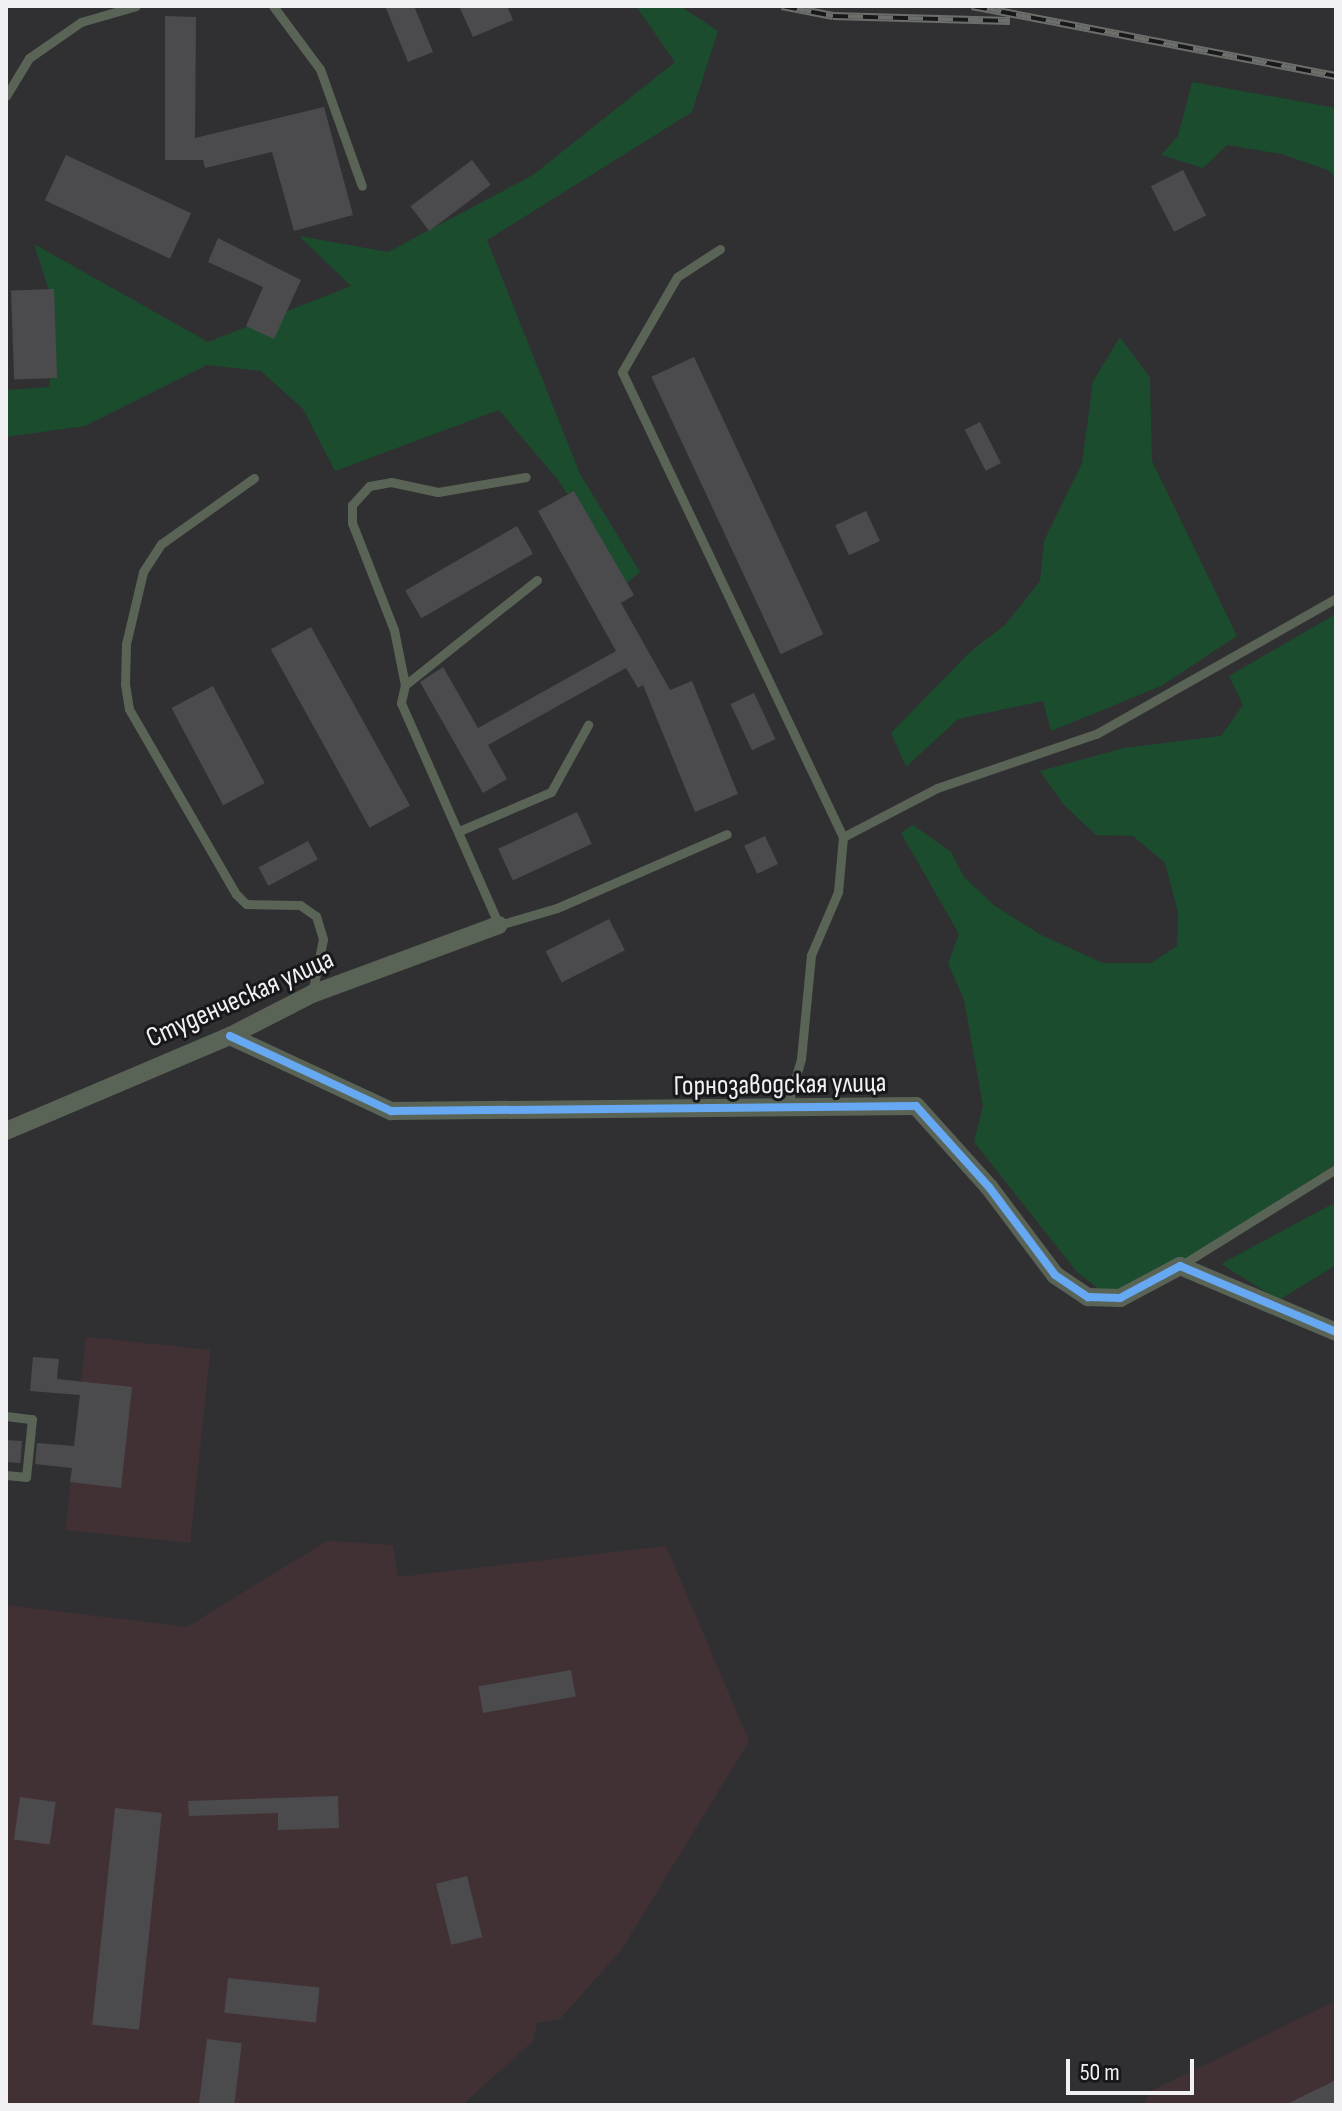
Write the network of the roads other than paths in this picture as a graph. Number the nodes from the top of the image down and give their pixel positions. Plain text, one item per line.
1 (273, 6) edge
2 (132, 7) edge
3 (6, 96) edge
4 (362, 186) dead end
5 (720, 249) dead end
6 (526, 477) dead end
7 (254, 478) dead end
8 (537, 580) dead end
9 (1336, 598) edge
10 (405, 685) junction
11 (588, 725) dead end
12 (459, 831) junction
13 (727, 834) dead end
14 (843, 837) junction
15 (499, 925) junction
16 (312, 994) junction
17 (230, 1036) junction
18 (787, 1107) junction
19 (6, 1131) edge
20 (1336, 1169) edge
21 (1180, 1266) junction
22 (1336, 1332) edge
23 (6, 1416) edge
24 (6, 1475) edge

1 - 4 lane
2 - 3 lane
5 - 14 lane
6 - 10 lane
7 - 16 lane
8 - 10 lane
9 - 14 lane
10 - 12 lane
11 - 12 lane
12 - 15 lane
13 - 15 lane
14 - 18 lane
15 - 16 street, Студенческая улица
16 - 17 street, Студенческая улица
17 - 18 street, Горнозаводская улица
17 - 19 street, Студенческая улица
18 - 21 street, Горнозаводская улица
20 - 21 lane
21 - 22 street
23 - 24 lane

